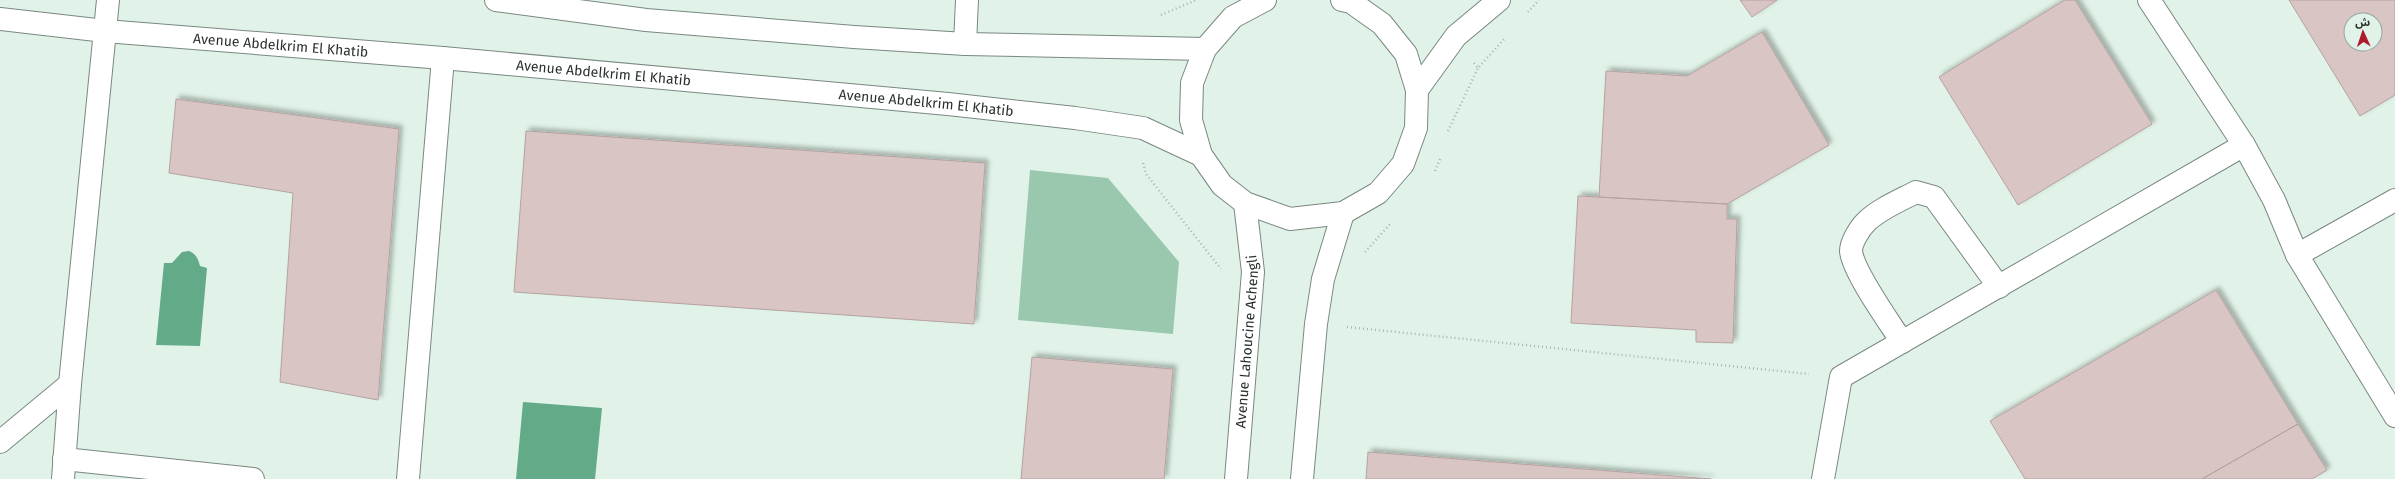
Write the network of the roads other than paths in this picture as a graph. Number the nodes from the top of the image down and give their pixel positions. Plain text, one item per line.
1 (108, 0) edge
2 (496, 0) edge
3 (967, 0) edge
4 (1265, 0) edge
5 (1499, 0) edge
6 (2149, 0) edge
7 (1349, 1) edge
8 (0, 19) edge
9 (105, 31) junction
10 (964, 44) junction
11 (1205, 49) junction
12 (443, 58) junction
13 (1417, 90) junction
14 (2244, 145) junction
15 (1201, 155) junction
16 (2395, 200) edge
17 (1245, 204) junction
18 (1342, 213) junction
19 (2298, 255) junction
20 (1999, 287) junction
21 (1902, 342) junction
22 (70, 384) junction
23 (2395, 416) edge
24 (0, 442) edge
25 (63, 469) edge
26 (253, 479) edge
27 (408, 479) edge
28 (1236, 479) edge
29 (1302, 479) edge
30 (1823, 479) edge

1 - 9 street
2 - 10 street
3 - 10 street
4 - 11 street
5 - 13 street
6 - 14 street
7 - 13 street
8 - 9 street, Avenue Abdelkrim El Khatib
9 - 12 street, Avenue Abdelkrim El Khatib
9 - 22 street
10 - 11 street
11 - 15 street
12 - 15 street, Avenue Abdelkrim El Khatib
12 - 27 street
13 - 18 street
14 - 19 street
14 - 20 street
15 - 17 street
16 - 19 street
17 - 18 street
17 - 28 street, Avenue Lahoucine Achengli
18 - 29 street
19 - 23 street
20 - 21 street
20 - 21 street
21 - 30 street
22 - 24 street
22 - 25 street
25 - 26 street

